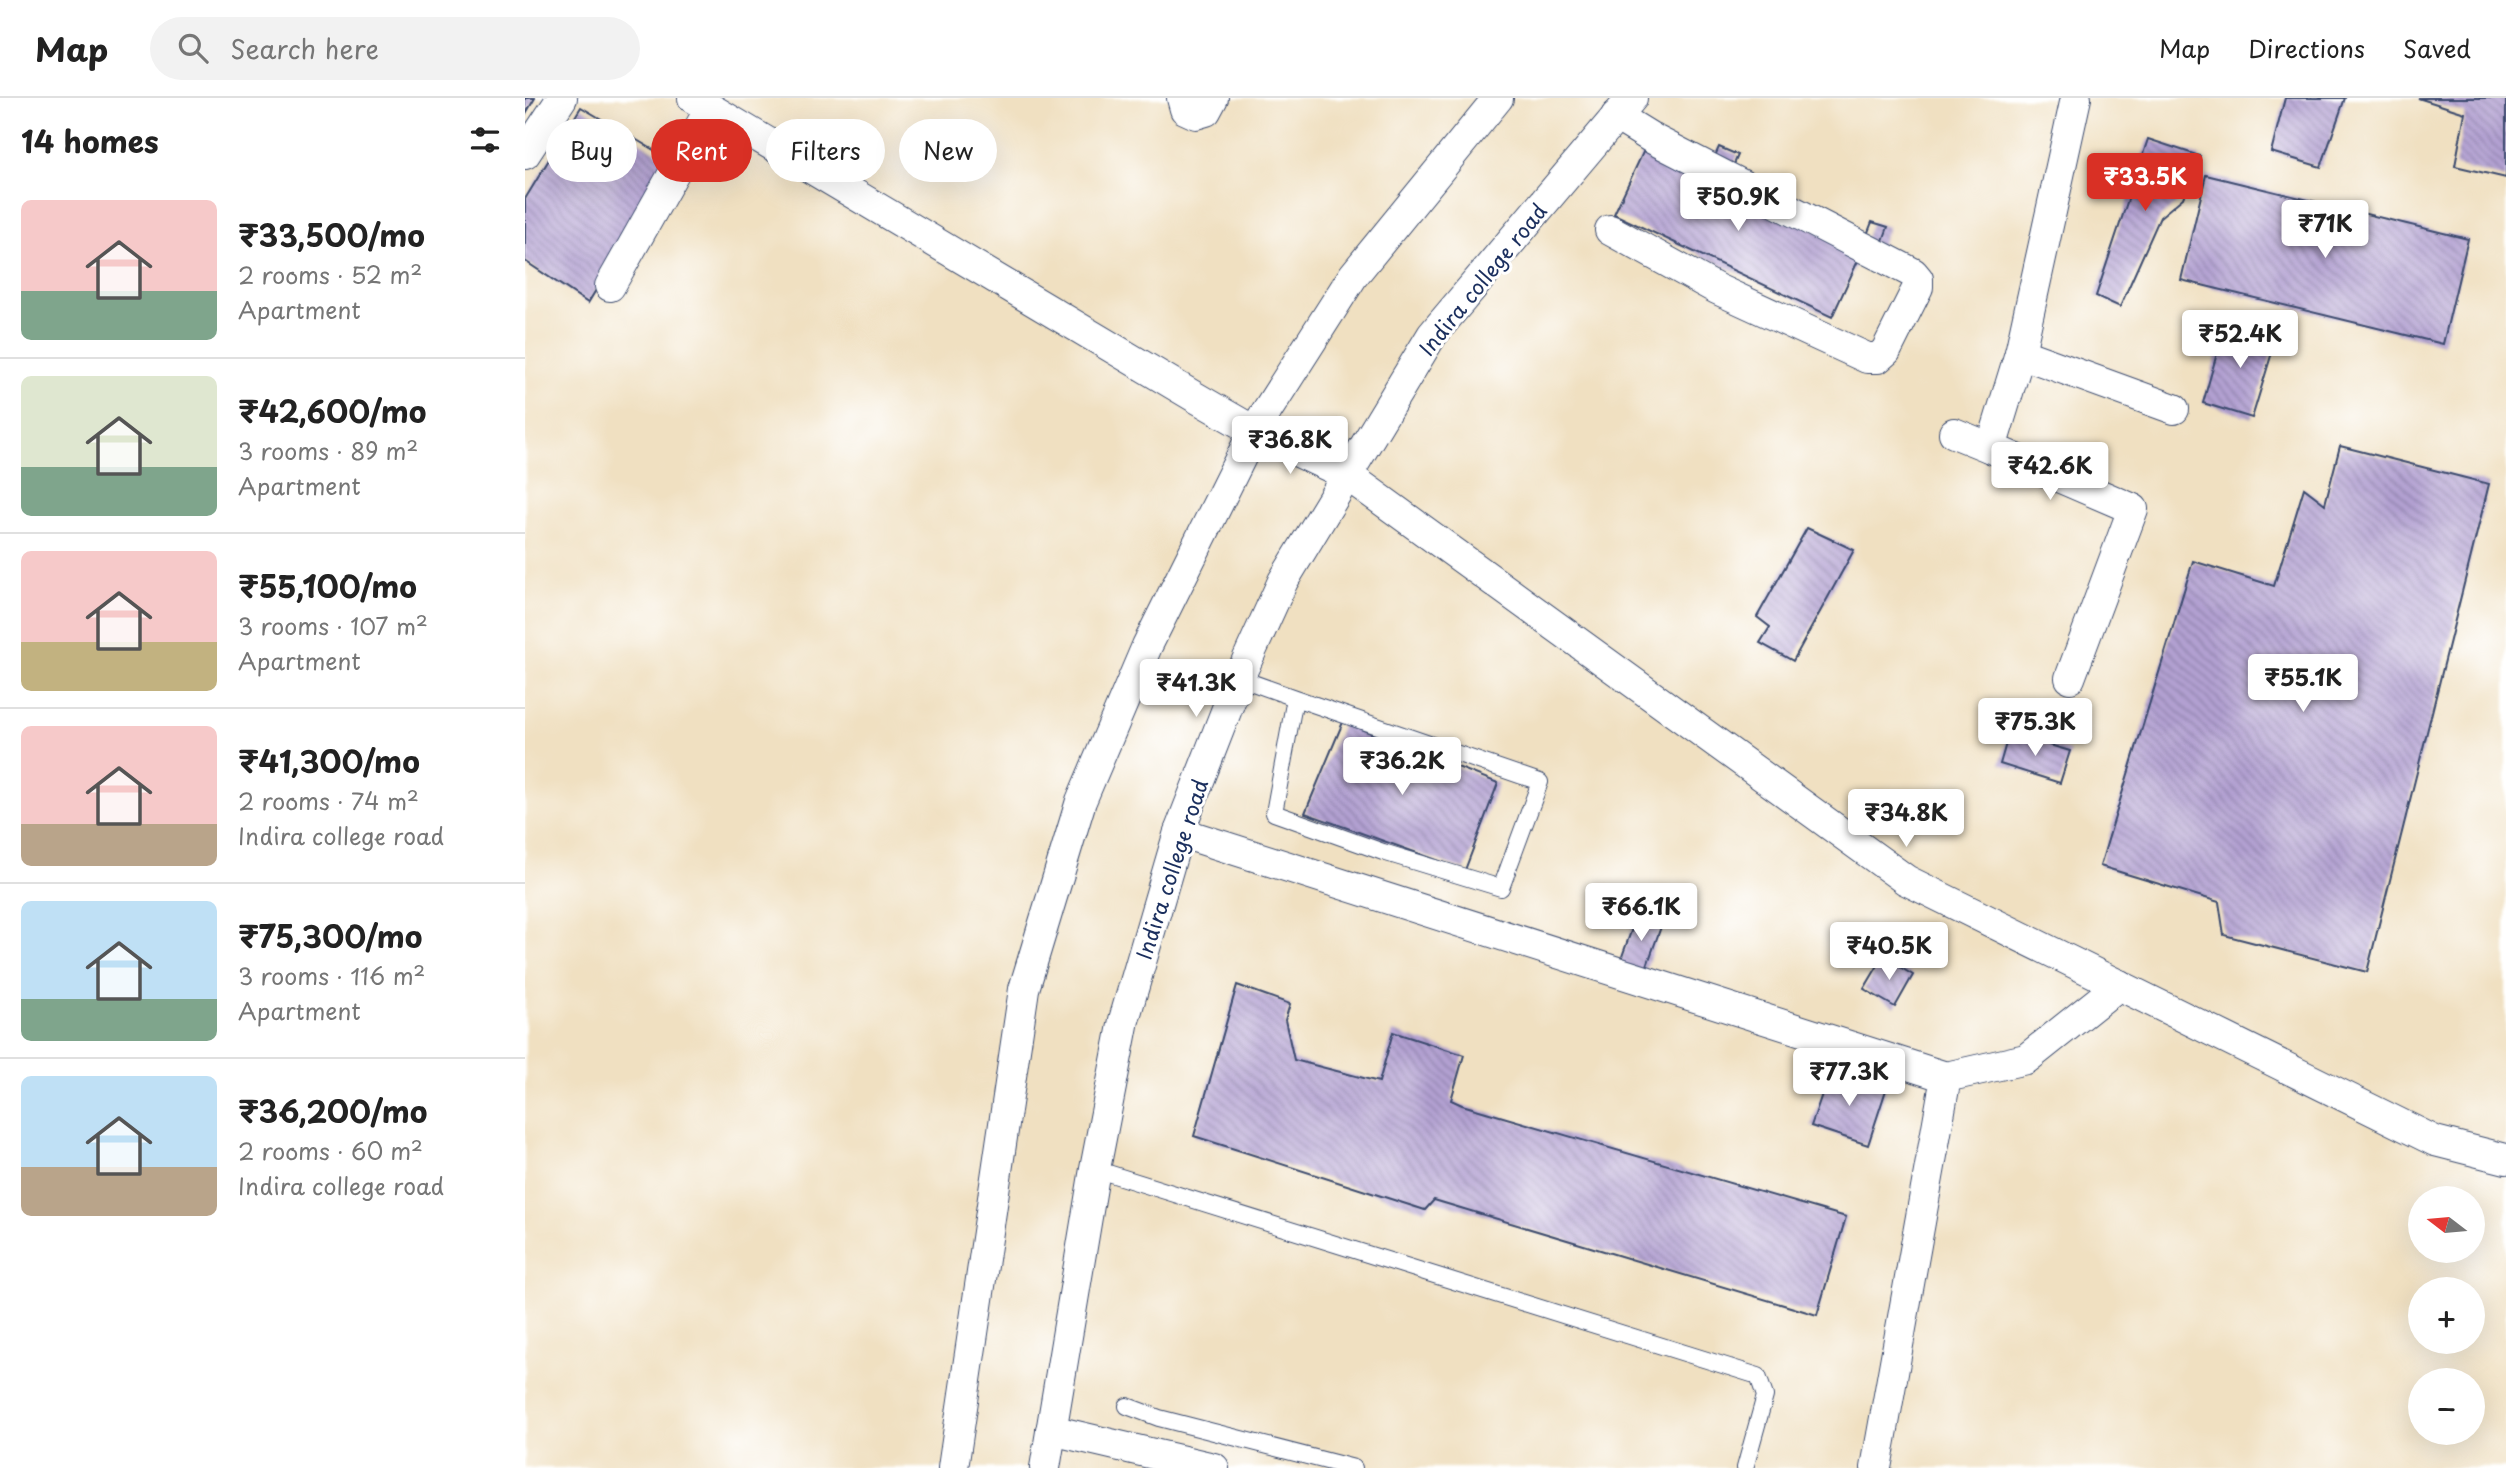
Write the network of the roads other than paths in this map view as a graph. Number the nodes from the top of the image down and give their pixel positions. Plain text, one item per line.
1 (562, 98) edge
2 (1182, 98) edge
3 (1213, 98) edge
4 (1498, 98) edge
5 (2076, 98) edge
6 (701, 104) edge
7 (1624, 107) edge
8 (525, 154) edge
9 (1610, 230) dead end
10 (610, 286) dead end
11 (2020, 354) junction
12 (2174, 410) dead end
13 (1254, 431) junction
14 (1954, 433) dead end
15 (1991, 448) junction
16 (1347, 475) junction
17 (1239, 678) junction
18 (2070, 678) dead end
19 (1295, 698) junction
20 (1179, 832) junction
21 (2119, 985) junction
22 (1946, 1077) junction
23 (2506, 1159) edge
24 (1095, 1168) junction
25 (1127, 1406) dead end
26 (1051, 1430) junction
27 (953, 1468) edge
28 (1045, 1468) edge
29 (1213, 1468) edge
30 (1354, 1468) edge
31 (1745, 1468) edge
32 (1876, 1468) edge

1 - 8 street
2 - 3 street
4 - 13 street
5 - 11 street
6 - 10 street
6 - 13 street
7 - 9 street
7 - 16 street, Indira college road
11 - 12 street
11 - 15 street
13 - 16 street
13 - 27 street
14 - 15 street
15 - 18 street
16 - 17 street, Indira college road
16 - 21 street
17 - 19 lane
17 - 20 street, Indira college road
19 - 19 lane
20 - 22 street
20 - 24 street, Indira college road
21 - 22 street
21 - 23 street
22 - 32 street
24 - 26 street, Indira college road
24 - 31 lane
25 - 30 lane
26 - 28 street, Indira college road
26 - 29 street

